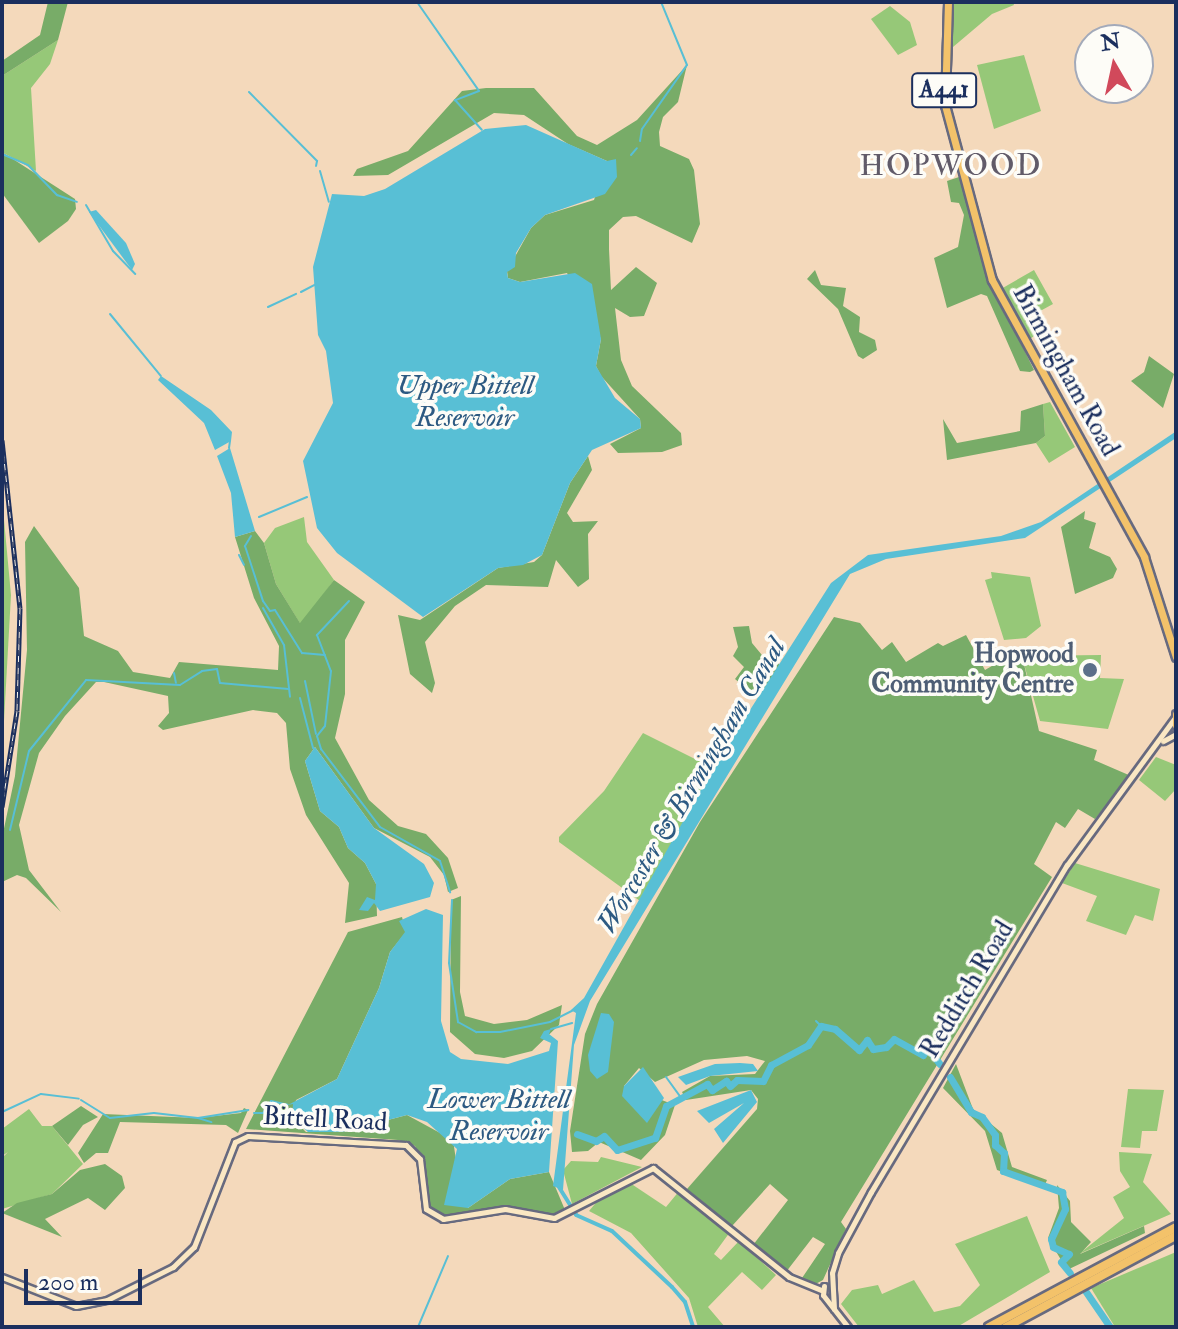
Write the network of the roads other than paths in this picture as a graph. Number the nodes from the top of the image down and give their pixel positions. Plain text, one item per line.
1 (948, 2) edge
2 (1176, 657) edge
3 (1176, 716) edge
4 (1176, 734) edge
5 (1162, 742) junction
6 (1176, 1227) edge
7 (1176, 1236) edge
8 (832, 1273) junction
9 (1086, 1276) junction
10 (2, 1277) edge
11 (832, 1285) junction
12 (1068, 1286) junction
13 (823, 1288) junction
14 (829, 1296) junction
15 (848, 1327) edge
16 (989, 1327) edge
17 (1006, 1327) edge

1 - 2 highway, Birmingham Road / A441
3 - 5 main road, Redditch Road
4 - 5 main road, Redditch Road
5 - 8 main road, Redditch Road
6 - 9 highway
7 - 9 highway
8 - 11 main road, Redditch Road
8 - 13 main road, Redditch Road
9 - 12 highway
10 - 13 main road, Bittell Road
11 - 13 main road
11 - 14 main road, Redditch Road
12 - 16 highway
12 - 17 highway
13 - 14 main road
14 - 15 main road

